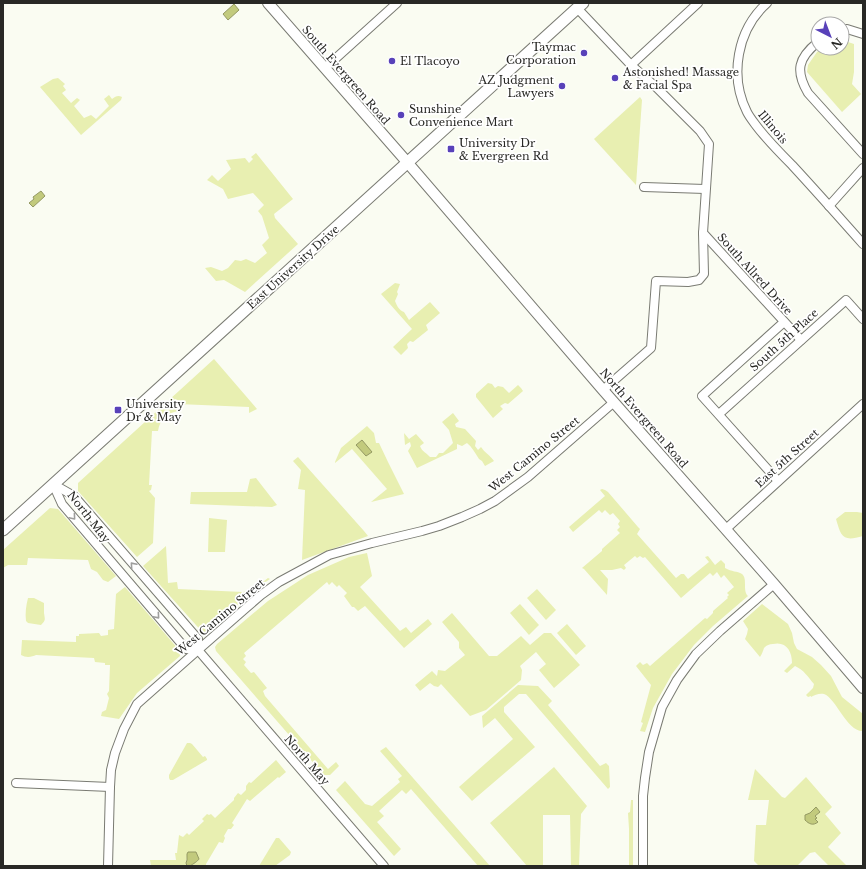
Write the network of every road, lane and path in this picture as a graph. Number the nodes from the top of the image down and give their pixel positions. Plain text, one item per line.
1 (268, 3) edge
2 (397, 3) edge
3 (698, 3) edge
4 (767, 3) edge
5 (580, 5) edge
6 (850, 31) edge
7 (863, 34) edge
8 (810, 49) edge
9 (631, 65) junction
10 (324, 68) junction
11 (863, 154) edge
12 (407, 162) junction
13 (863, 168) edge
14 (644, 187) dead end
15 (705, 189) junction
16 (829, 206) junction
17 (703, 233) junction
18 (863, 244) edge
19 (863, 319) edge
20 (784, 322) junction
21 (801, 340) junction
22 (603, 390) junction
23 (614, 402) junction
24 (863, 404) edge
25 (719, 414) junction
26 (778, 481) junction
27 (53, 484) junction
28 (726, 529) junction
29 (3, 530) edge
30 (774, 584) junction
31 (198, 650) junction
32 (863, 688) edge
33 (16, 783) dead end
34 (110, 787) junction
35 (108, 866) edge
36 (384, 866) edge
37 (643, 866) edge

1 - 10 street, South Evergreen Road
2 - 10 street
3 - 9 street
4 - 16 street, Illinois
5 - 9 street, South Allred Drive
5 - 12 main road, East University Drive
6 - 7 street
8 - 11 street
9 - 15 street, South Allred Drive
10 - 12 street, South Evergreen Road
12 - 22 street, North Evergreen Road
12 - 27 main road, East University Drive
13 - 16 street
14 - 15 street
15 - 17 street, South Allred Drive
16 - 18 street, Illinois
17 - 20 street, South Allred Drive
17 - 22 street
19 - 21 street, South 5th Place
20 - 21 street, South Allred Drive
20 - 25 street
21 - 25 street, South 5th Place
22 - 23 street, North Evergreen Road
23 - 28 street, North Evergreen Road
23 - 31 street, West Camino Street
24 - 26 street, East 5th Street
25 - 26 street
26 - 28 street, East 5th Street
27 - 29 main road, East University Drive
31 -> 27 street, North May
27 -> 31 street, North May
28 - 30 street, North Evergreen Road
30 - 32 street, North Evergreen Road
30 - 37 street
31 - 34 street, West Camino Street
31 - 36 street, North May
33 - 34 street
34 - 35 street, West Camino Street

